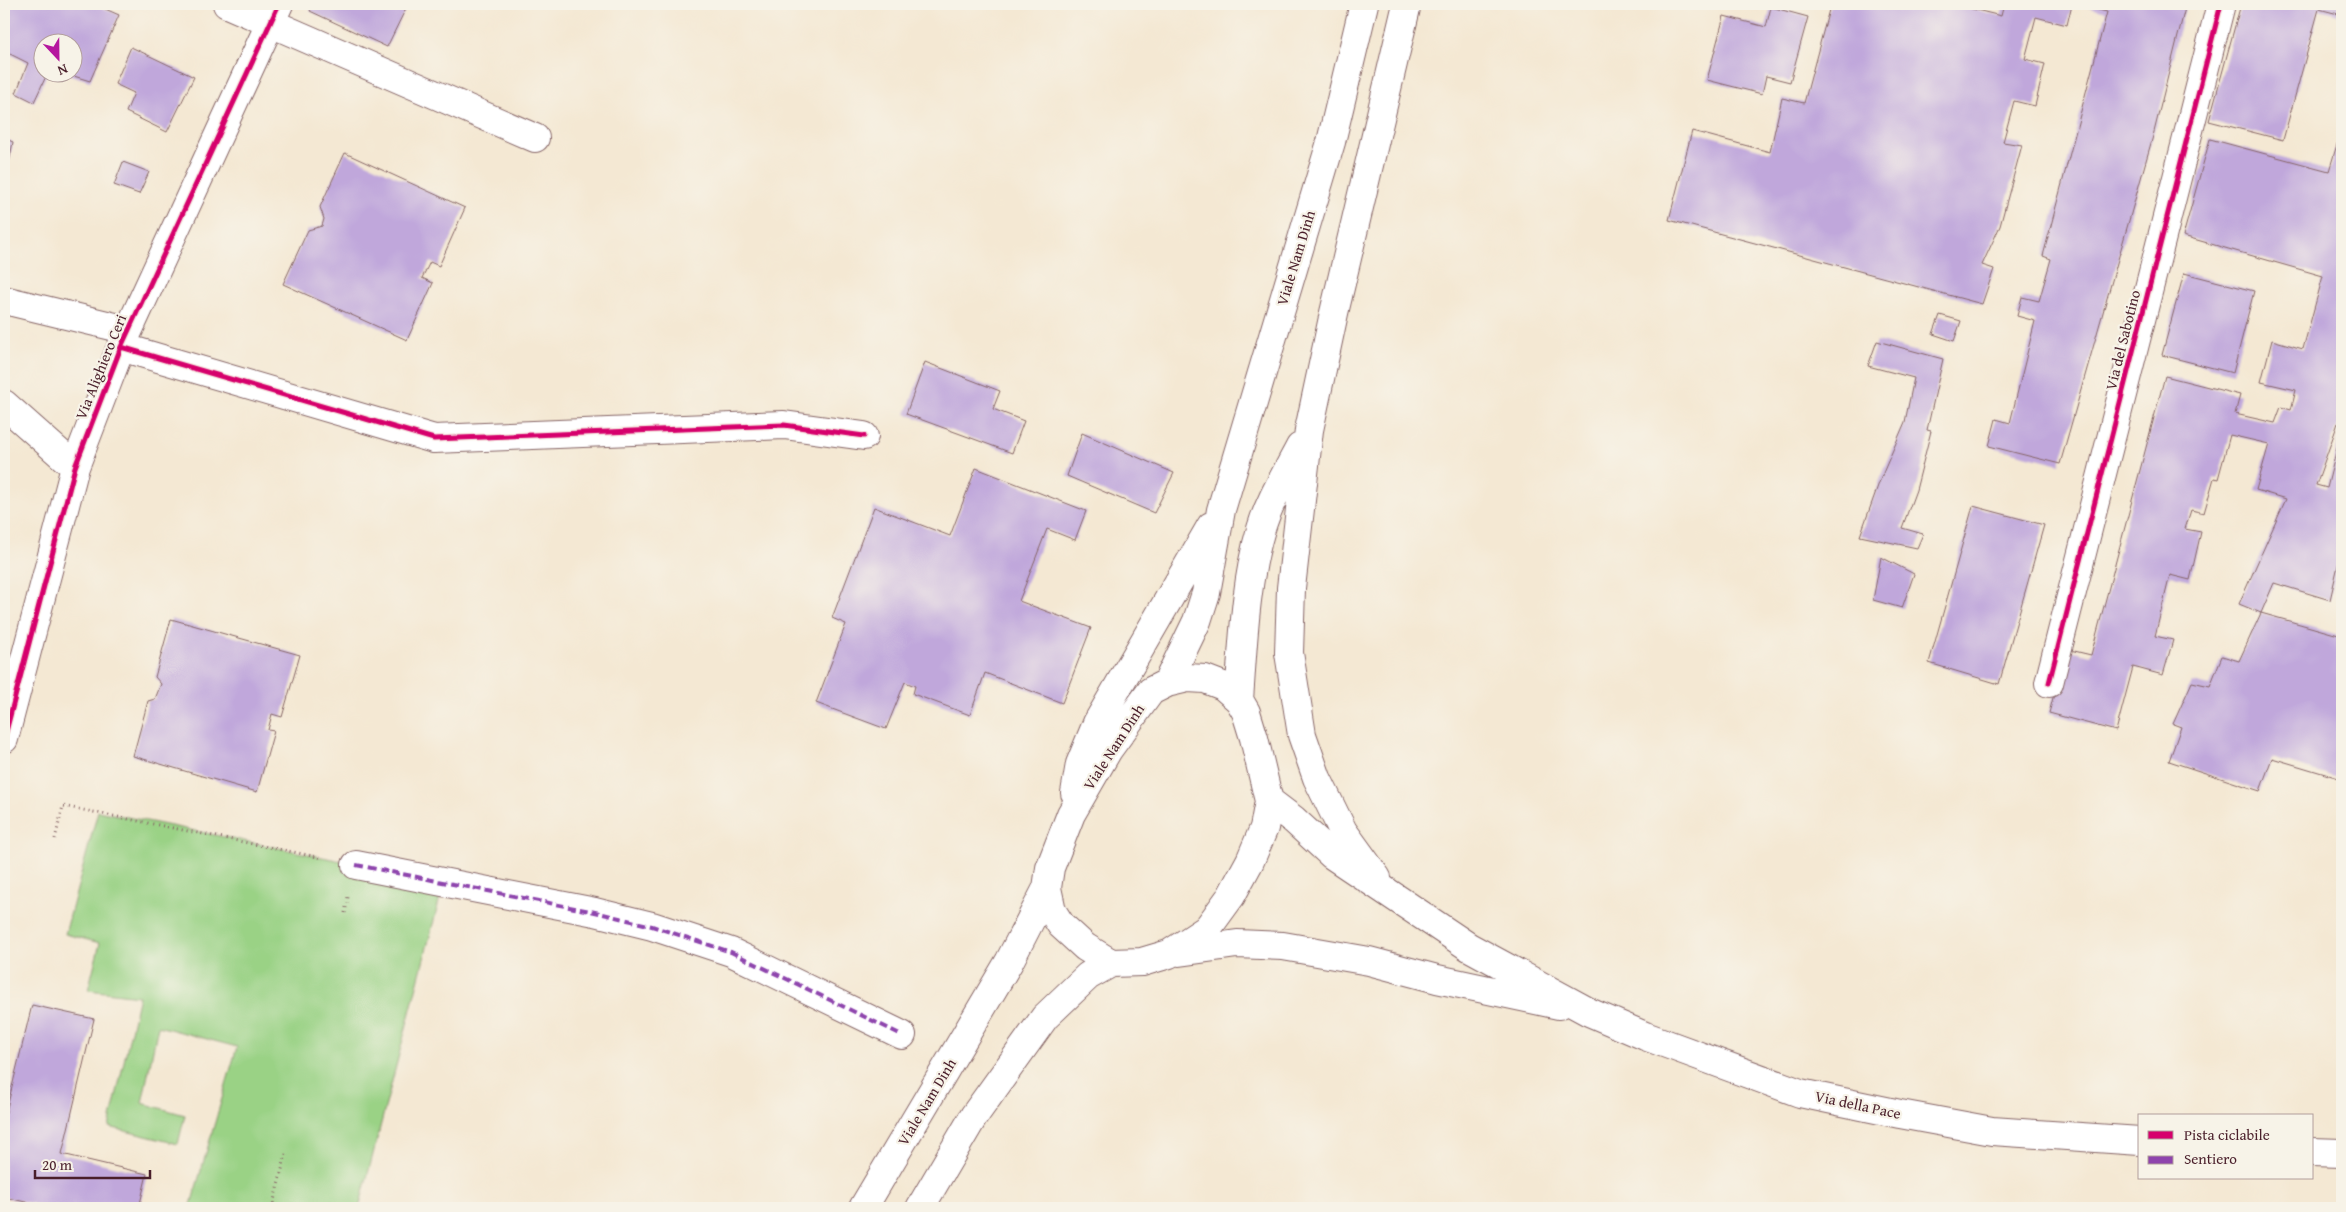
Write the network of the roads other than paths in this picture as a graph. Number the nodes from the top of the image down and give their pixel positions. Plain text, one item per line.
1 (227, 4) edge
2 (1364, 4) edge
3 (1408, 4) edge
4 (2221, 4) edge
5 (275, 13) edge
6 (536, 138) dead end
7 (4, 300) edge
8 (125, 338) junction
9 (4, 404) edge
10 (1309, 430) junction
11 (864, 436) dead end
12 (75, 466) junction
13 (1221, 510) junction
14 (1167, 683) junction
15 (2049, 683) dead end
16 (1239, 700) junction
17 (4, 739) edge
18 (1269, 801) junction
19 (1071, 814) junction
20 (356, 865) road end
21 (1047, 888) junction
22 (1388, 894) junction
23 (1169, 954) junction
24 (1111, 963) junction
25 (1589, 1012) junction
26 (902, 1035) dead end
27 (2138, 1141) edge
28 (2314, 1152) edge
29 (2342, 1153) edge
30 (862, 1208) edge
31 (920, 1208) edge

1 - 5 main road
2 - 13 main road, Viale Nam Dinh
3 - 10 main road
4 - 15 main road, Via del Sabotino
5 - 6 main road
5 - 8 main road, Via Alighiero Ceri
7 - 8 main road
8 - 11 main road
8 - 12 main road, Via Alighiero Ceri
9 - 12 main road
10 - 16 main road
10 - 22 main road
12 - 17 main road, Via Alighiero Ceri
13 - 14 main road
13 - 19 main road
14 - 16 main road, Viale Nam Dinh
14 - 19 main road, Viale Nam Dinh
16 - 18 main road, Viale Nam Dinh
18 - 22 main road
18 - 23 main road, Viale Nam Dinh
19 - 21 main road, Viale Nam Dinh
20 - 26 main road
21 - 24 main road, Viale Nam Dinh
21 - 30 main road, Viale Nam Dinh
22 - 25 main road
23 - 24 main road, Viale Nam Dinh
23 - 25 main road
24 - 31 main road, Viale Nam Dinh
25 - 27 main road, Via della Pace
28 - 29 main road

